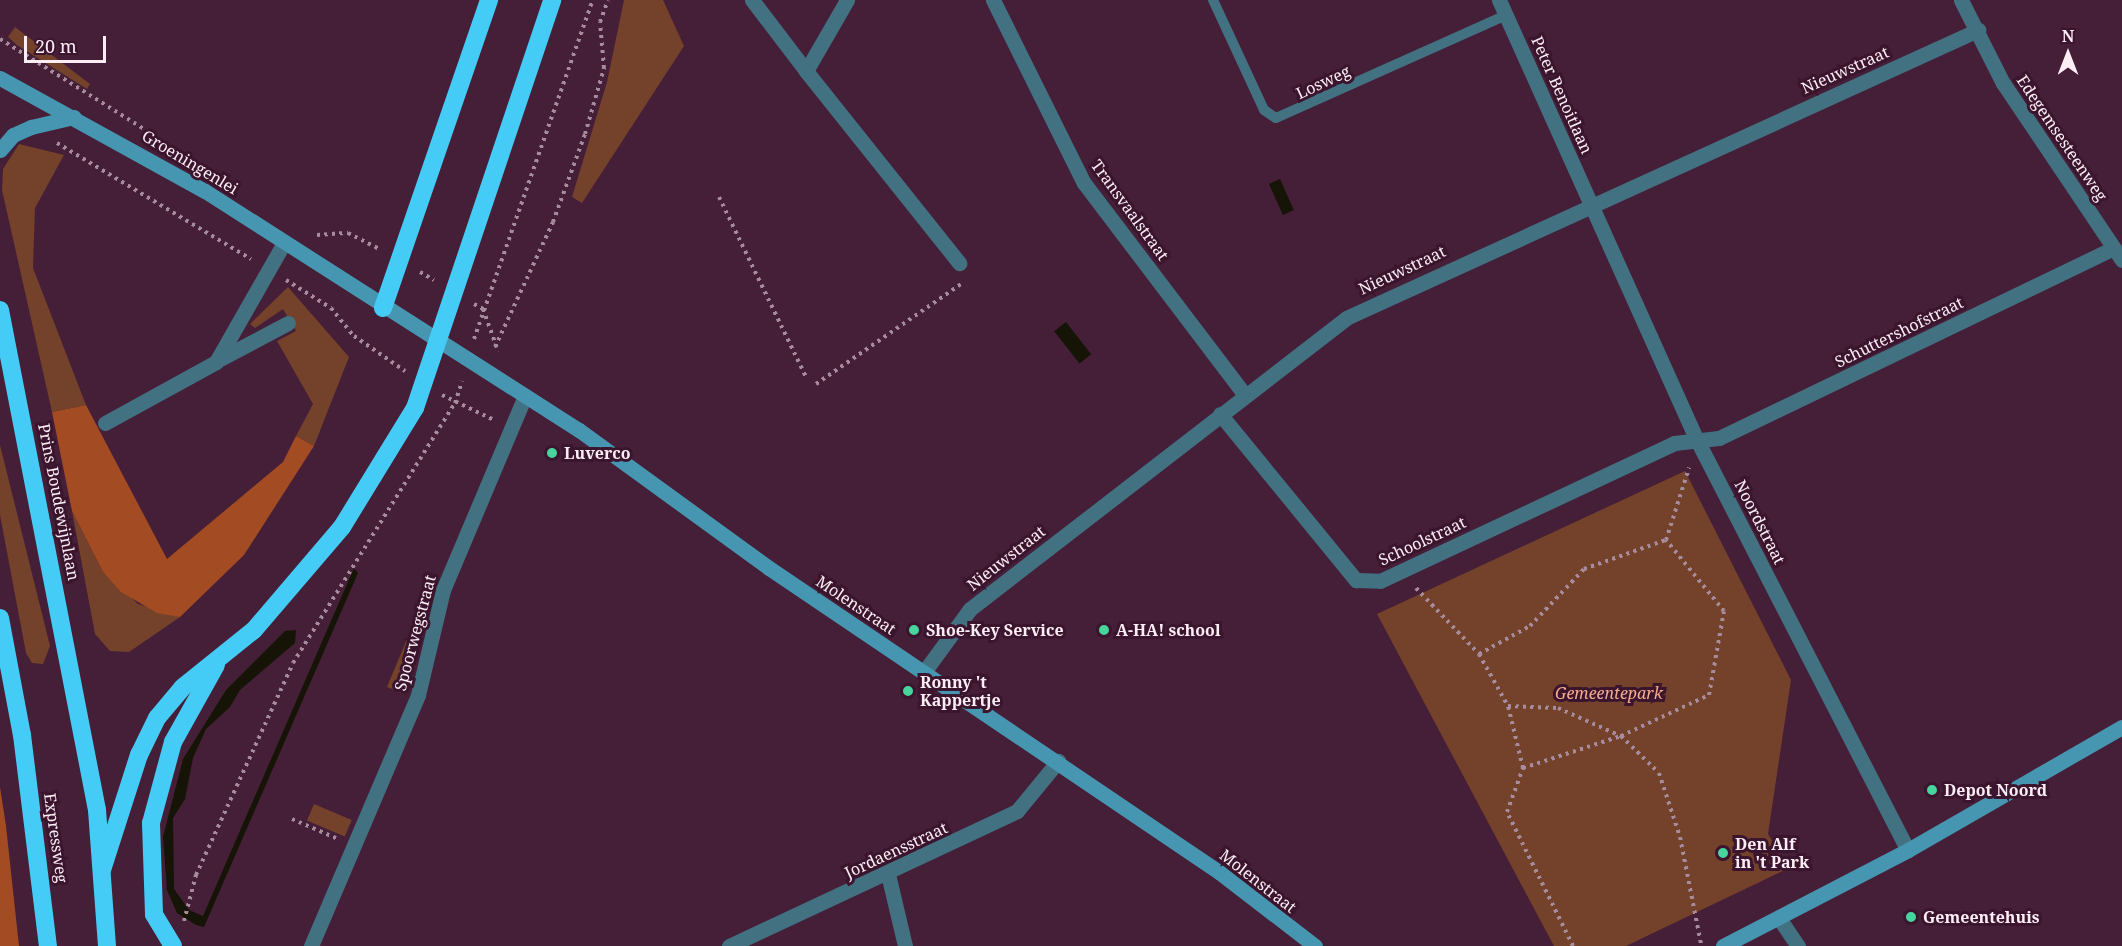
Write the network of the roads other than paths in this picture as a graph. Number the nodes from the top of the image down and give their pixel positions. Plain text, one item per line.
1 (489, 0) edge
2 (552, 0) edge
3 (752, 0) edge
4 (847, 0) edge
5 (993, 0) edge
6 (1213, 0) edge
7 (1499, 0) edge
8 (1961, 0) edge
9 (1506, 15) junction
10 (1978, 30) junction
11 (806, 71) junction
12 (0, 78) edge
13 (74, 117) junction
14 (0, 150) edge
15 (1589, 207) junction
16 (284, 243) junction
17 (2118, 254) edge
18 (959, 263) road end
19 (383, 308) junction
20 (0, 310) edge
21 (288, 323) dead end
22 (438, 344) junction
23 (216, 362) junction
24 (1245, 395) junction
25 (525, 396) junction
26 (1220, 414) junction
27 (105, 423) dead end
28 (1698, 442) junction
29 (0, 618) edge
30 (217, 664) junction
31 (924, 672) junction
32 (2122, 727) edge
33 (1058, 761) junction
34 (1908, 850) junction
35 (102, 870) junction
36 (888, 874) junction
37 (1779, 918) junction
38 (48, 946) edge
39 (107, 946) edge
40 (173, 946) edge
41 (311, 946) edge
42 (729, 946) edge
43 (905, 946) edge
44 (1315, 946) edge
45 (1723, 946) edge
46 (1798, 946) edge

1 - 19 highway
2 - 22 highway
3 - 11 street
4 - 11 street
5 - 24 street, Transvaalstraat
6 - 9 lane, Losweg
7 - 9 street, Peter Benoitlaan
8 - 10 street, Edegemsesteenweg
9 - 15 street, Peter Benoitlaan
10 - 15 street, Nieuwstraat
10 - 17 street, Edegemsesteenweg
11 - 18 street
12 - 13 street, Groeningenlei
13 - 14 street
13 - 16 street, Groeningenlei
15 - 24 street, Nieuwstraat
15 - 28 street, Noordstraat
16 - 19 street, Groeningenlei
16 - 23 street
17 - 28 street, Schuttershofstraat
19 - 22 street
20 - 35 highway, Prins Boudewijnlaan
21 - 23 street
22 - 25 street, Molenstraat
22 - 30 highway
23 - 27 street
24 - 26 street, Nieuwstraat
25 - 31 street, Molenstraat
25 - 41 street, Spoorwegstraat
26 - 28 street, Schoolstraat
26 - 31 street, Nieuwstraat
28 - 34 street, Noordstraat
29 - 38 highway, Expressweg
30 - 35 highway
30 - 40 highway
31 - 33 street, Molenstraat
32 - 34 street
33 - 36 street, Jordaensstraat
33 - 44 street, Molenstraat
34 - 37 street
35 - 39 highway
36 - 42 street, Jordaensstraat
36 - 43 street
37 - 45 street
37 - 46 street

